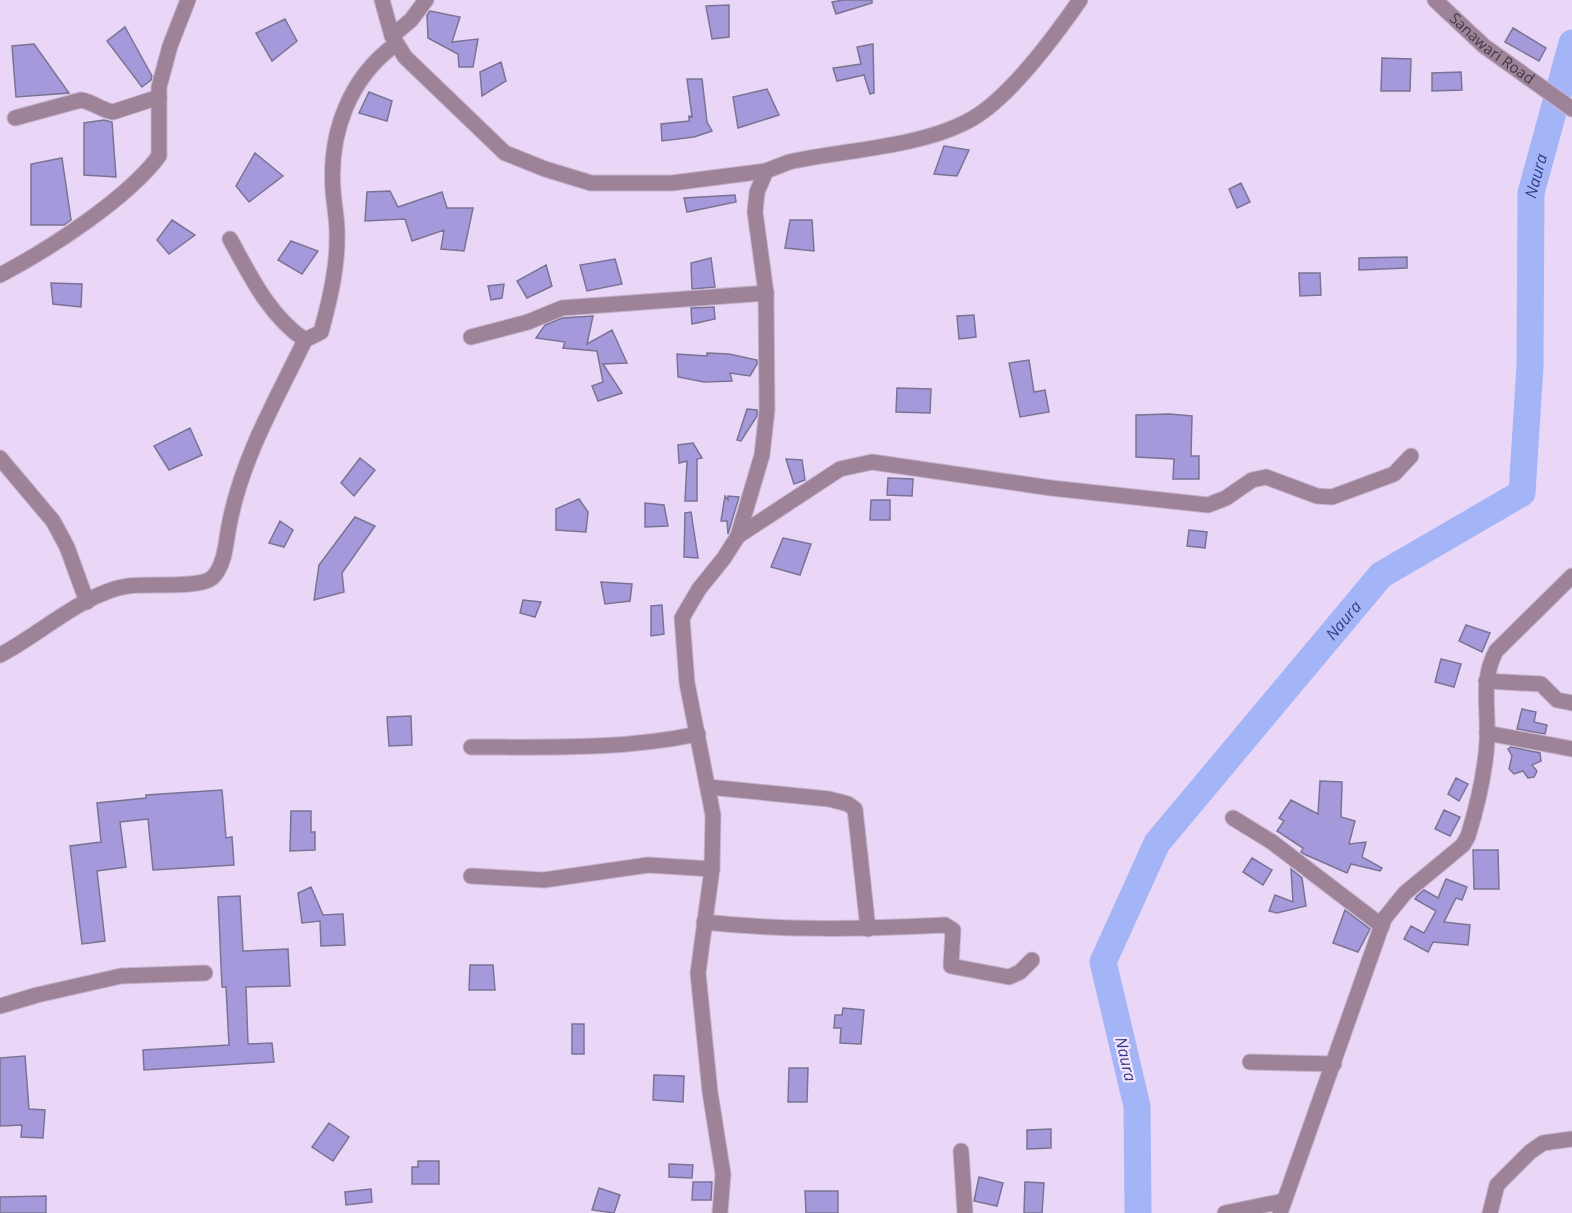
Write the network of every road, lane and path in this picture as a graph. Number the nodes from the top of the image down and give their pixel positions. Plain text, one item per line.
1 (188, 0) edge
2 (382, 0) edge
3 (426, 0) edge
4 (1080, 0) edge
5 (1435, 0) edge
6 (394, 40) junction
7 (159, 97) junction
8 (1572, 109) edge
9 (15, 118) dead end
10 (766, 171) junction
11 (230, 239) dead end
12 (0, 275) edge
13 (766, 293) junction
14 (471, 337) dead end
15 (305, 340) junction
16 (1411, 456) dead end
17 (0, 458) edge
18 (738, 536) junction
19 (1572, 576) edge
20 (87, 602) junction
21 (0, 655) edge
22 (1486, 681) junction
23 (1572, 703) edge
24 (1487, 733) junction
25 (698, 734) junction
26 (471, 747) dead end
27 (1572, 749) edge
28 (708, 787) junction
29 (1233, 818) dead end
30 (712, 869) junction
31 (471, 876) dead end
32 (704, 922) junction
33 (1382, 926) junction
34 (868, 929) junction
35 (1032, 960) dead end
36 (205, 973) dead end
37 (0, 1006) edge
38 (1251, 1062) dead end
39 (1334, 1064) junction
40 (1572, 1139) edge
41 (961, 1151) dead end
42 (1282, 1207) edge
43 (720, 1213) edge
44 (965, 1213) edge
45 (1225, 1213) edge
46 (1490, 1213) edge

1 - 7 street
2 - 6 street
3 - 6 street
4 - 10 street
5 - 8 street, Sanawari Road
6 - 10 street
6 - 15 street
7 - 9 street
7 - 12 street
10 - 13 street
11 - 15 street
13 - 14 street
13 - 18 street
15 - 20 street
16 - 18 street
17 - 20 street
18 - 25 street
19 - 22 street
20 - 21 street
22 - 23 street
22 - 24 street
24 - 27 street
24 - 33 street
25 - 26 street
25 - 28 street
28 - 30 street
28 - 34 street
29 - 33 street
30 - 31 street
30 - 32 street
32 - 34 street
32 - 43 street
33 - 39 street
34 - 35 street
36 - 37 street
38 - 39 street
39 - 42 street
40 - 46 street
41 - 44 street
42 - 45 street

